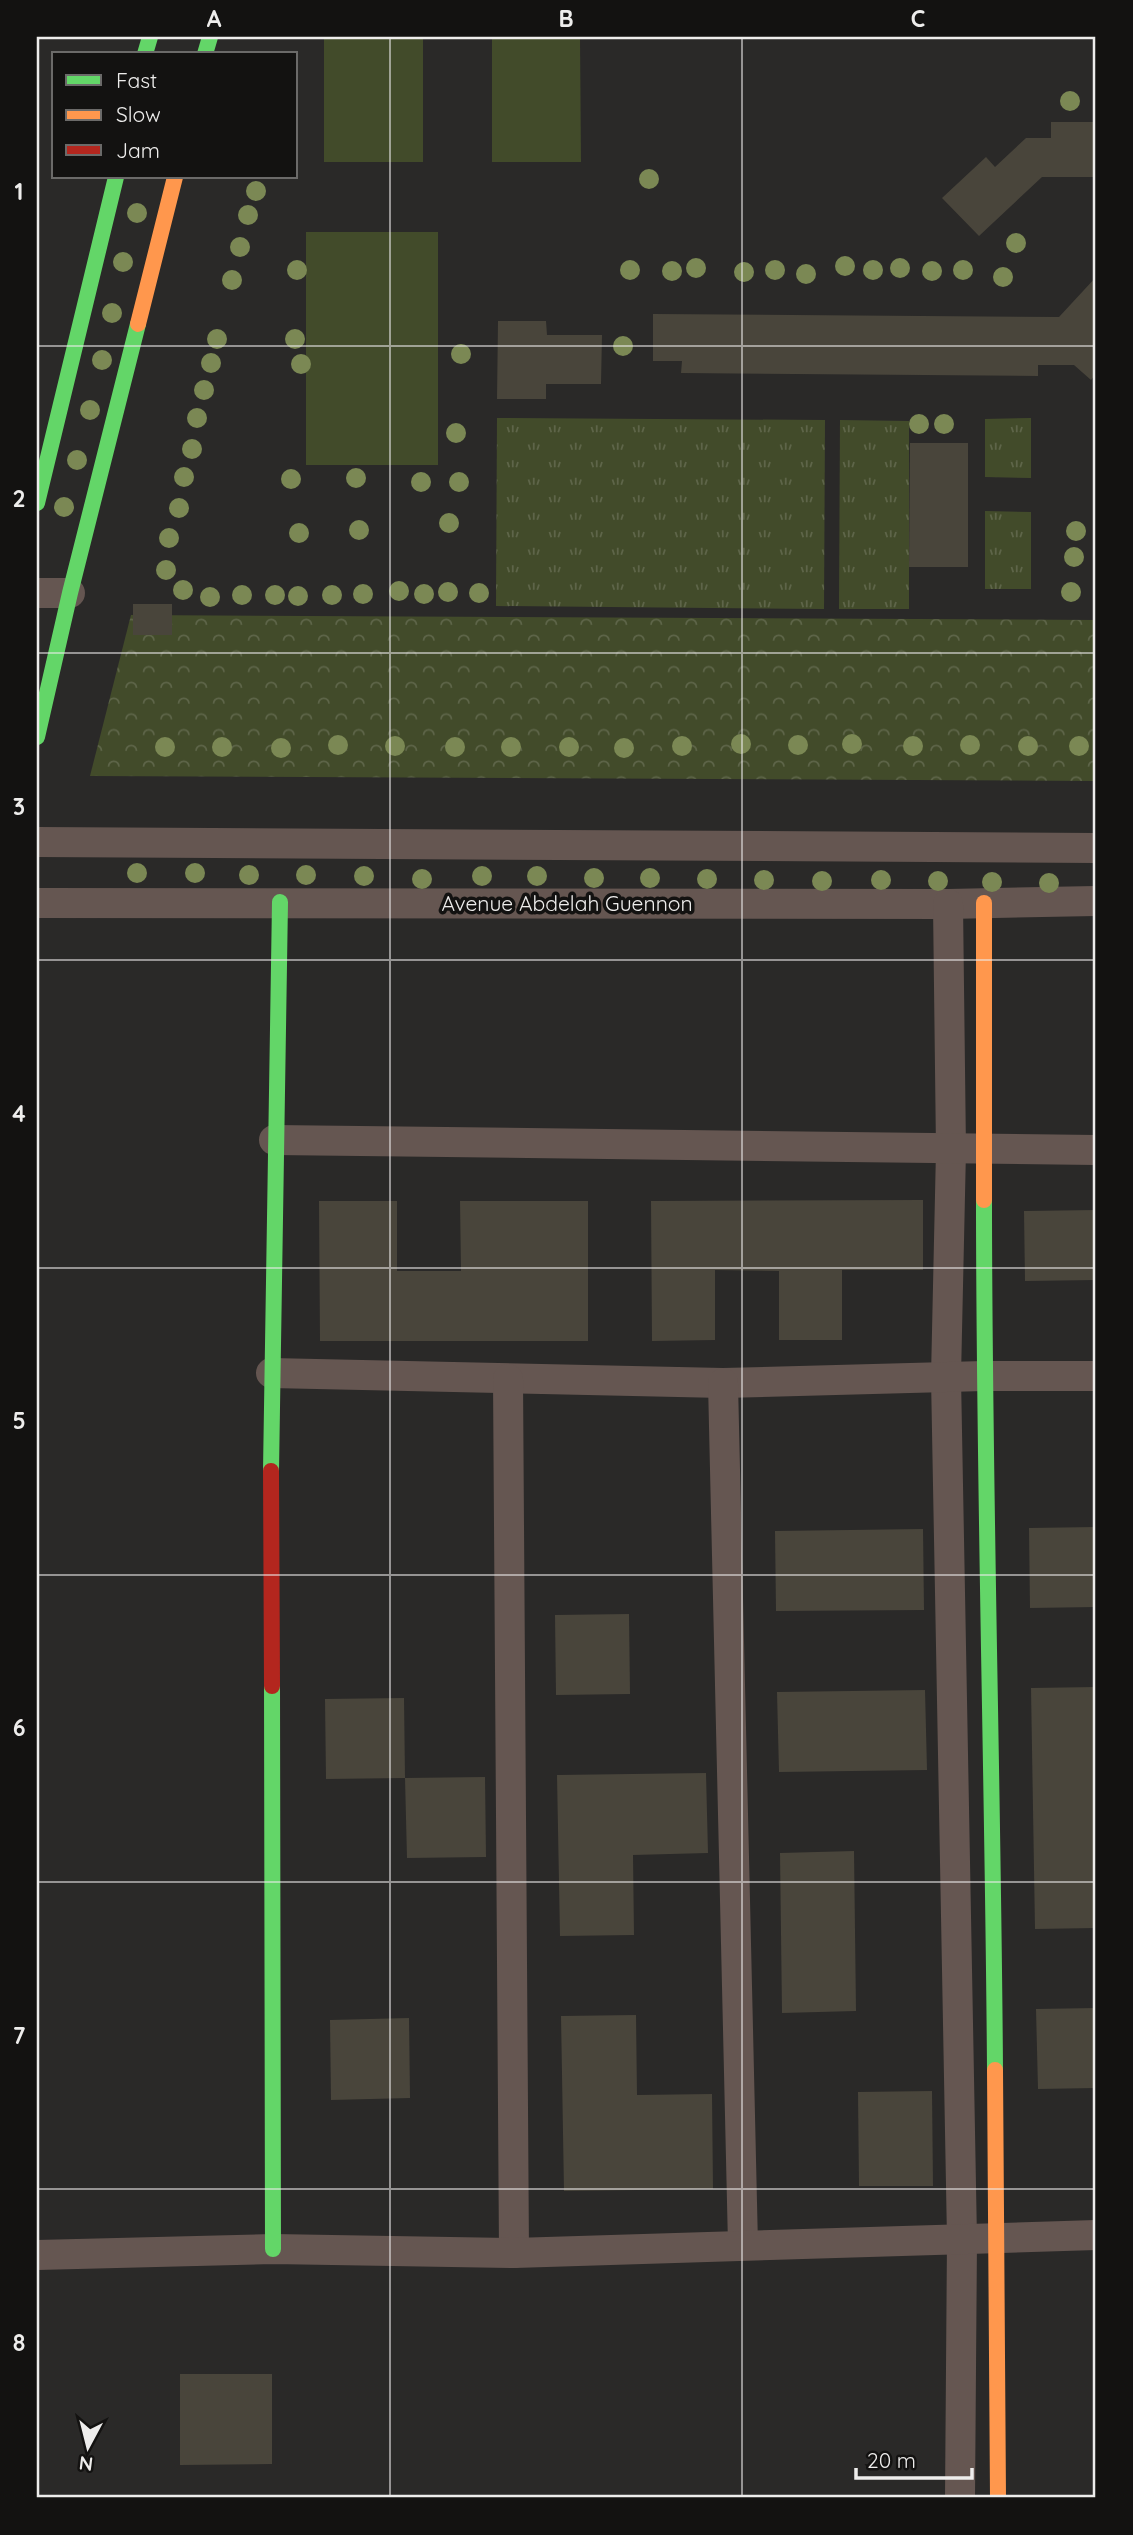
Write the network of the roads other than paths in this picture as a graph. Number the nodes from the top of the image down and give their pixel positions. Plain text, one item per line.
1 (116, 178) edge
2 (174, 178) edge
3 (37, 503) edge
4 (37, 593) edge
5 (70, 593) junction
6 (37, 737) edge
7 (37, 842) edge
8 (1096, 848) edge
9 (1096, 901) edge
10 (280, 902) junction
11 (37, 903) edge
12 (984, 903) junction
13 (947, 904) junction
14 (274, 1140) junction
15 (985, 1149) junction
16 (951, 1150) junction
17 (1096, 1150) edge
18 (271, 1373) junction
19 (984, 1376) junction
20 (1096, 1376) edge
21 (946, 1377) junction
22 (509, 1379) junction
23 (723, 1383) junction
24 (993, 1781) junction
25 (954, 1783) junction
26 (1096, 2235) edge
27 (996, 2238) junction
28 (962, 2239) junction
29 (743, 2245) junction
30 (273, 2249) junction
31 (514, 2253) junction
32 (37, 2255) edge
33 (960, 2498) edge
34 (998, 2498) edge

1 - 3 street
2 - 5 street
4 - 5 street
5 - 6 street
7 - 8 street
9 - 12 street, Avenue Abdelah Guennon
10 - 11 street, Avenue Abdelah Guennon
10 - 13 street, Avenue Abdelah Guennon
10 - 14 street
12 - 13 street, Avenue Abdelah Guennon
12 - 15 street
13 - 16 street
14 - 16 street
14 - 18 street
15 - 16 street
15 - 17 street
15 - 19 street
16 - 21 street
18 - 22 street
18 - 30 street
19 - 20 street
19 - 21 street
19 - 24 street
21 - 23 street
21 - 25 street
22 - 23 street
22 - 31 street
23 - 29 street
24 - 25 street
24 - 27 street
25 - 28 street
26 - 27 street
27 - 28 street
27 - 34 street
28 - 29 street
28 - 33 street
29 - 31 street
30 - 31 street
30 - 32 street

